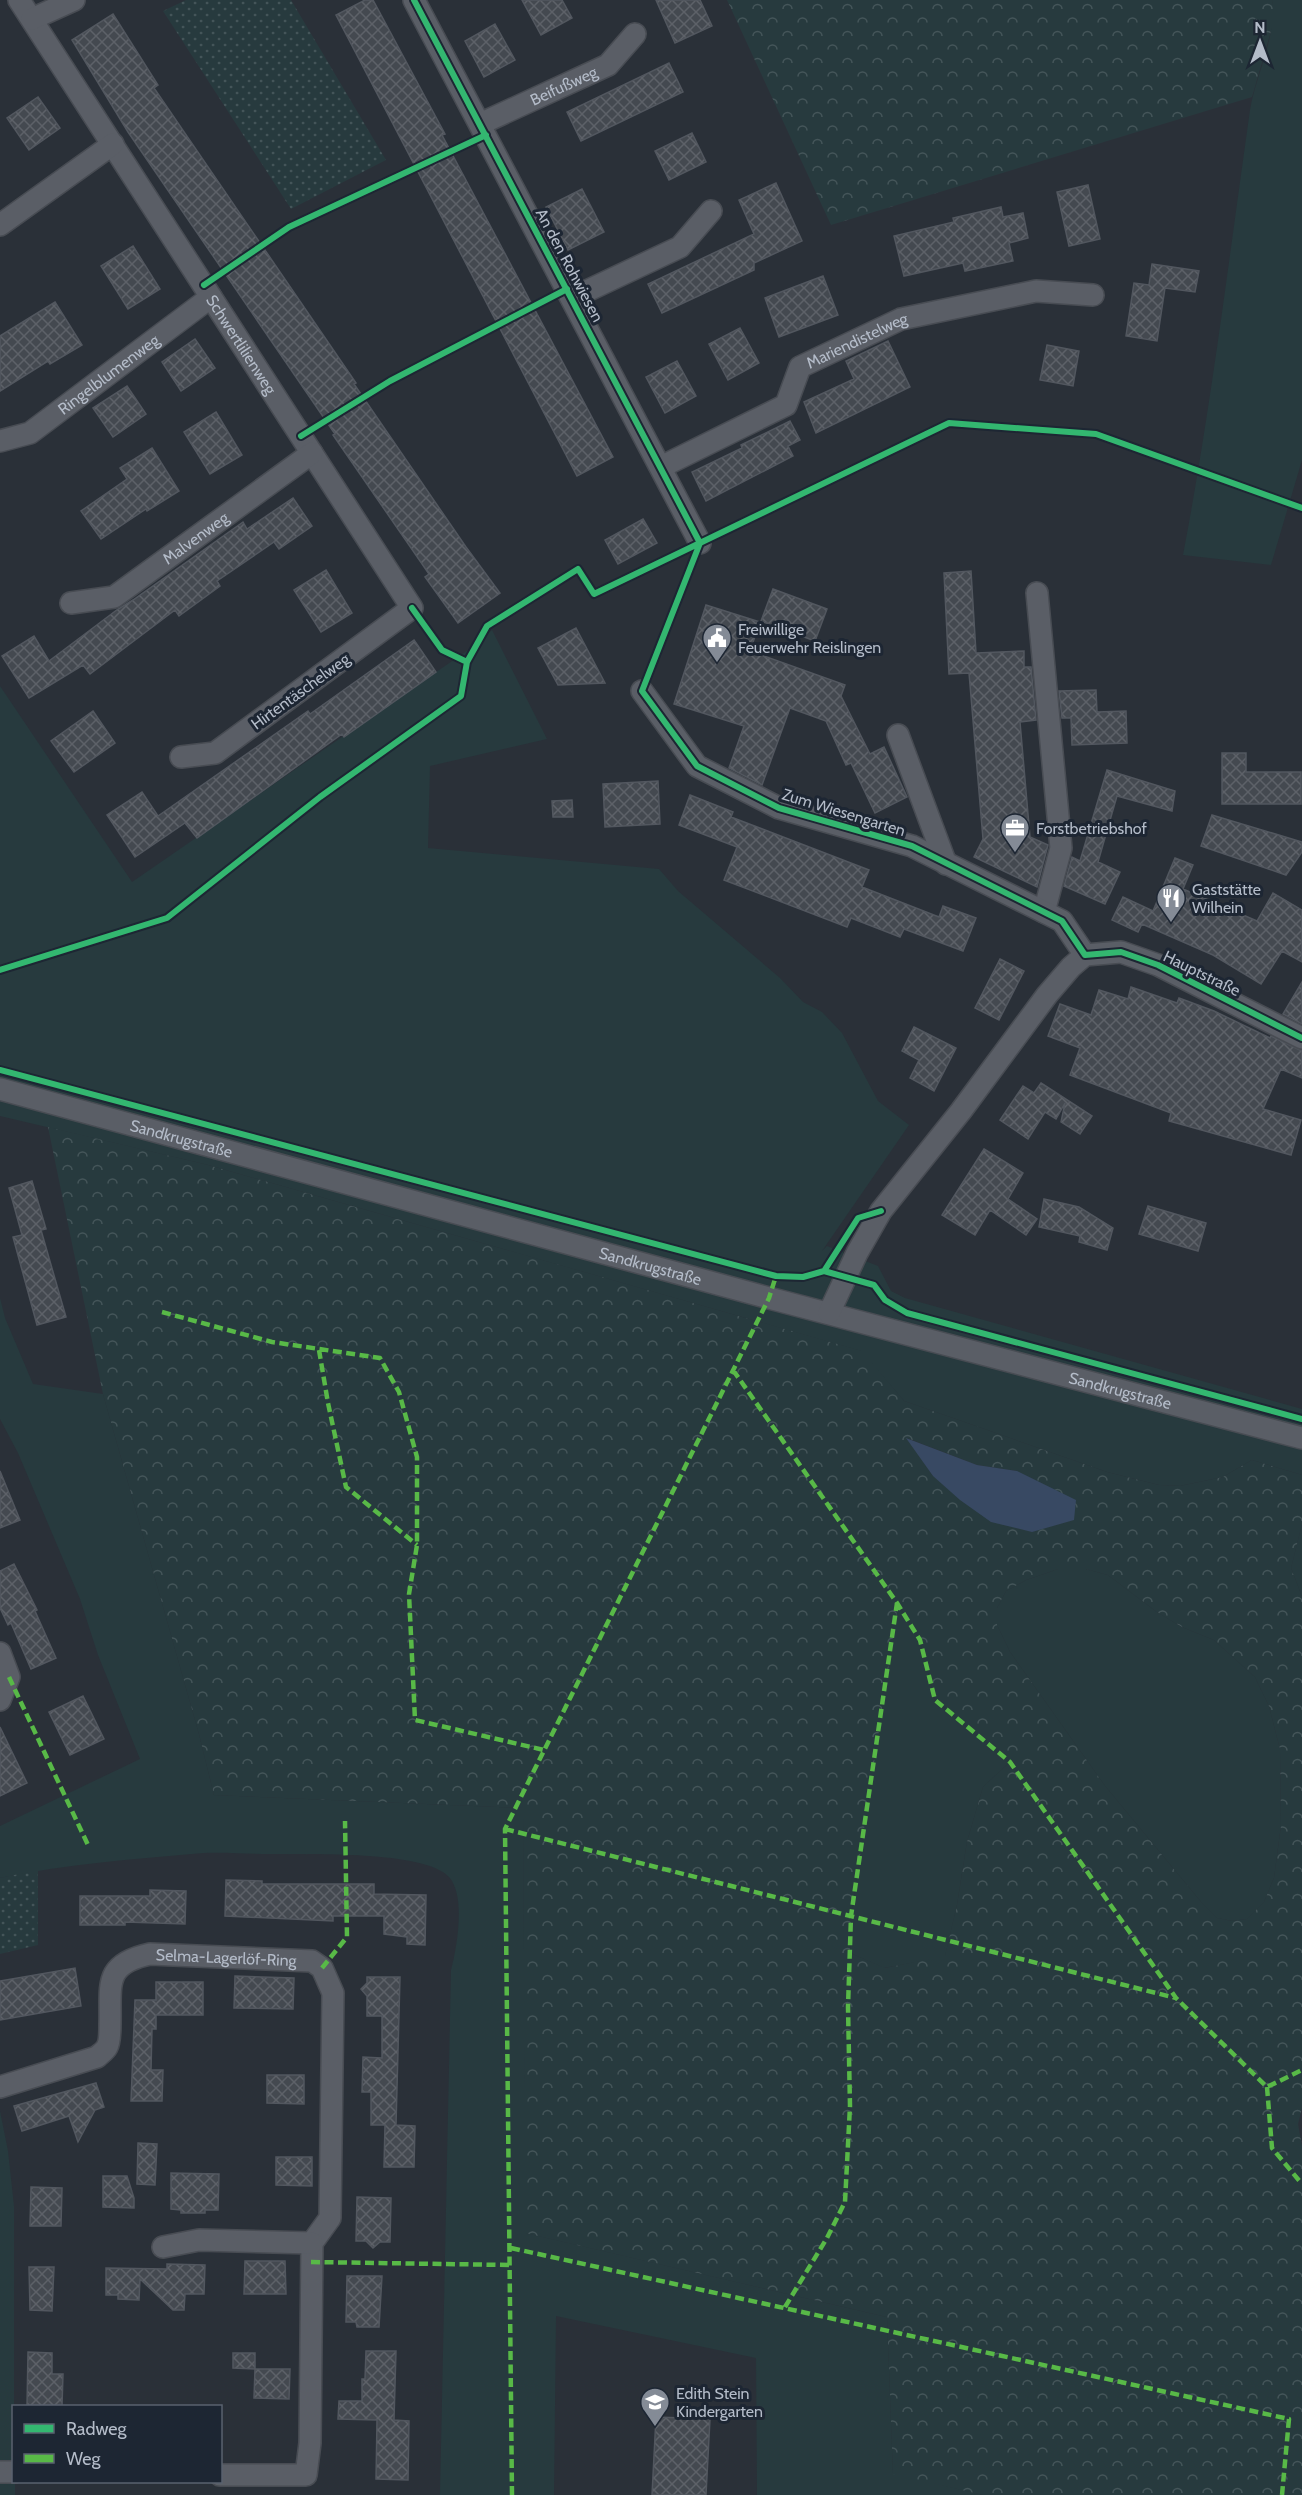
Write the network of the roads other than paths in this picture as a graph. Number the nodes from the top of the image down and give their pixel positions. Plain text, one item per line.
1 (20, 0) edge
2 (74, 0) edge
3 (414, 0) edge
4 (32, 19) junction
5 (635, 34) dead end
6 (480, 124) junction
7 (112, 144) junction
8 (711, 211) dead end
9 (0, 225) edge
10 (1093, 295) dead end
11 (211, 297) junction
12 (572, 298) junction
13 (0, 441) edge
14 (312, 453) junction
15 (661, 467) junction
16 (700, 543) dead end
17 (1037, 593) dead end
18 (71, 603) dead end
19 (412, 608) joint
20 (642, 691) dead end
21 (898, 735) dead end
22 (181, 757) dead end
23 (946, 864) junction
24 (1044, 912) junction
25 (1085, 955) junction
26 (1302, 1038) edge
27 (0, 1089) edge
28 (829, 1313) junction
29 (1302, 1438) edge
30 (0, 1653) edge
31 (0, 1700) edge
32 (0, 2087) edge
33 (312, 2242) junction
34 (163, 2247) dead end
35 (222, 2475) edge

1 - 4 street
2 - 4 street
3 - 6 street, An den Rohwiesen
4 - 7 street, Schwertlilienweg
5 - 6 street, Beifußweg
6 - 12 street, An den Rohwiesen
7 - 9 street
7 - 11 street, Schwertlilienweg
8 - 12 street
10 - 15 street, Mariendistelweg
11 - 13 street, Ringelblumenweg
11 - 14 street, Schwertlilienweg
12 - 15 street, An den Rohwiesen
14 - 18 street, Malvenweg
14 - 19 street, Schwertlilienweg
15 - 16 street, An den Rohwiesen
17 - 24 street
19 - 22 street, Hirtentäschelweg
20 - 23 street, Zum Wiesengarten
21 - 23 street
23 - 24 street, Zum Wiesengarten
24 - 25 street, Zum Wiesengarten
25 - 26 street, Hauptstraße
25 - 28 street
27 - 28 street, Sandkrugstraße
28 - 29 street, Sandkrugstraße
30 - 31 street
32 - 33 street, Selma-Lagerlöf-Ring
33 - 34 street
33 - 35 street

